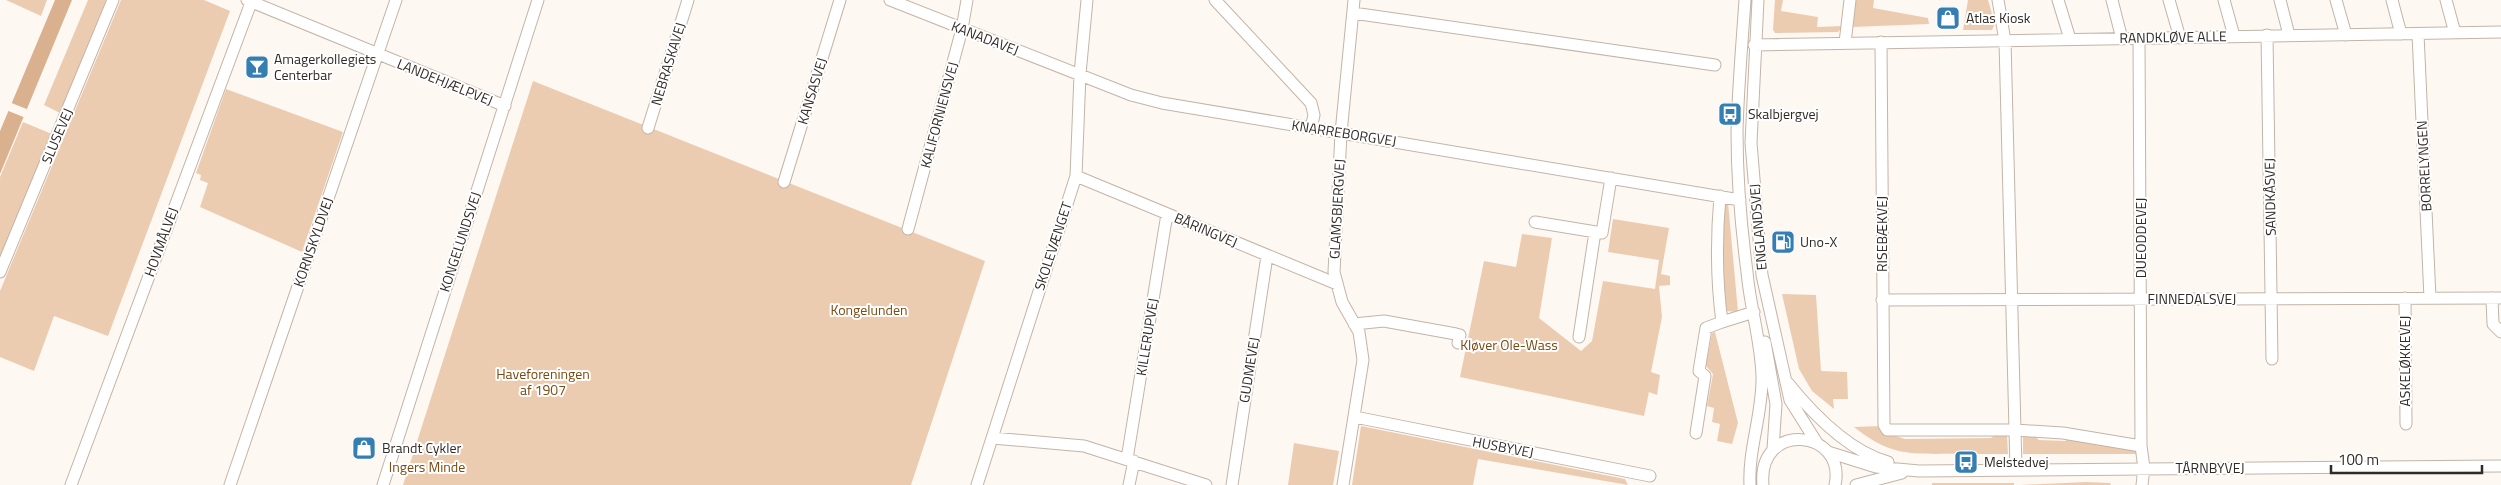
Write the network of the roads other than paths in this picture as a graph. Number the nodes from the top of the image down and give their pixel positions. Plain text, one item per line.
1 (113, 0) edge
2 (396, 0) edge
3 (538, 0) edge
4 (688, 0) edge
5 (840, 0) edge
6 (890, 0) edge
7 (967, 0) edge
8 (1087, 0) edge
9 (1215, 0) edge
10 (1354, 0) edge
11 (1745, 0) edge
12 (1758, 0) edge
13 (1850, 0) edge
14 (1998, 0) edge
15 (2058, 0) edge
16 (2112, 0) edge
17 (2169, 0) edge
18 (2224, 0) edge
19 (2280, 0) edge
20 (2336, 0) edge
21 (2392, 0) edge
22 (2446, 0) edge
23 (250, 1) edge
24 (1353, 13) junction
25 (962, 29) junction
26 (2501, 32) edge
27 (2455, 33) junction
28 (2401, 34) junction
29 (2418, 34) junction
30 (2268, 35) junction
31 (2289, 35) junction
32 (2346, 35) junction
33 (2234, 36) junction
34 (2139, 38) junction
35 (2180, 38) junction
36 (2122, 39) junction
37 (2004, 40) junction
38 (2070, 40) junction
39 (1881, 42) junction
40 (1845, 43) junction
41 (1754, 45) junction
42 (376, 54) junction
43 (1715, 65) dead end
44 (1080, 74) junction
45 (505, 106) junction
46 (648, 128) dead end
47 (1312, 128) junction
48 (1341, 133) junction
49 (1076, 176) junction
50 (1611, 178) junction
51 (784, 182) dead end
52 (1720, 196) junction
53 (1740, 200) junction
54 (1167, 214) junction
55 (1535, 222) dead end
56 (908, 230) dead end
57 (1595, 232) junction
58 (1267, 256) junction
59 (0, 272) edge
60 (1337, 284) junction
61 (2272, 298) junction
62 (2405, 298) junction
63 (2430, 298) junction
64 (2497, 298) edge
65 (2011, 299) junction
66 (2141, 299) junction
67 (1882, 300) junction
68 (1754, 312) junction
69 (1722, 322) junction
70 (1354, 324) junction
71 (1757, 327) junction
72 (2501, 332) edge
73 (1578, 337) dead end
74 (1458, 343) dead end
75 (2272, 359) dead end
76 (1784, 377) junction
77 (1355, 417) junction
78 (2406, 424) dead end
79 (2015, 430) junction
80 (1696, 433) dead end
81 (992, 438) junction
82 (1817, 443) junction
83 (2142, 446) junction
84 (1773, 448) junction
85 (1828, 452) junction
86 (1131, 460) junction
87 (2501, 466) edge
88 (2144, 468) junction
89 (2016, 469) junction
90 (1919, 470) junction
91 (1650, 476) dead end
92 (1762, 479) edge
93 (71, 485) edge
94 (230, 485) edge
95 (383, 485) edge
96 (977, 485) edge
97 (1129, 485) edge
98 (1206, 485) edge
99 (1232, 485) edge
100 (1343, 485) edge
101 (1750, 485) edge
102 (1759, 485) edge
103 (1835, 485) edge
104 (1856, 485) edge
105 (2142, 485) edge

1 - 59 street, SLUSEVEJ
2 - 42 street, KORNSKYLDVEJ
3 - 45 street, KONGELUNDSVEJ
4 - 46 street, NEBRASKAVEJ
5 - 51 street, KANSASVEJ
6 - 25 street, KANADAVEJ
7 - 25 street, KALIFORNIENSVEJ
8 - 44 street, SKOLEVÆNGET
9 - 47 street
10 - 24 street, GLAMSBJERGVEJ
11 - 53 street, ENGLANDSVEJ
12 - 41 street, ENGLANDSVEJ
13 - 40 street
14 - 37 street
15 - 38 street
16 - 36 street
17 - 35 street
18 - 33 street
19 - 31 street
20 - 32 street
21 - 28 street
22 - 27 street
23 - 42 street, LANDEHJÆLPVEJ
23 - 93 street, HOVMÅLVEJ
24 - 43 street
24 - 48 street, GLAMSBJERGVEJ
25 - 44 street, KANADAVEJ
25 - 56 street, KALIFORNIENSVEJ
26 - 27 street, RANDKLØVE ALLE
27 - 29 street, RANDKLØVE ALLE
28 - 29 street, RANDKLØVE ALLE
28 - 32 street, RANDKLØVE ALLE
29 - 63 street, BORRELYNGEN
30 - 31 street, RANDKLØVE ALLE
30 - 33 street, RANDKLØVE ALLE
30 - 61 street, SANDKÅSVEJ
31 - 32 street, RANDKLØVE ALLE
33 - 35 street, RANDKLØVE ALLE
34 - 35 street, RANDKLØVE ALLE
34 - 36 street, RANDKLØVE ALLE
34 - 66 street, DUEODDEVEJ
36 - 38 street, RANDKLØVE ALLE
37 - 38 street, RANDKLØVE ALLE
37 - 39 street, RANDKLØVE ALLE
37 - 65 street
39 - 40 street, RANDKLØVE ALLE
39 - 67 street, RISEBÆKVEJ
40 - 41 street, RANDKLØVE ALLE
41 - 76 street, ENGLANDSVEJ
42 - 45 street, LANDEHJÆLPVEJ
42 - 94 street, KORNSKYLDVEJ
44 - 47 street, KNARREBORGVEJ
44 - 49 street, SKOLEVÆNGET
45 - 95 street, KONGELUNDSVEJ
47 - 48 street, KNARREBORGVEJ
48 - 50 street, KNARREBORGVEJ
48 - 60 street, GLAMSBJERGVEJ
49 - 54 street, BÅRINGVEJ
49 - 81 street, SKOLEVÆNGET
50 - 52 street, KNARREBORGVEJ
50 - 57 street
52 - 53 street, KNARREBORGVEJ
52 - 69 street
53 - 68 street, ENGLANDSVEJ
54 - 58 street, BÅRINGVEJ
54 - 86 street, KILLERUPVEJ
55 - 57 street
57 - 73 street
58 - 60 street, BÅRINGVEJ
58 - 99 street, GUDMEVEJ
60 - 70 street, GLAMSBJERGVEJ
61 - 62 street, FINNEDALSVEJ
61 - 66 street, FINNEDALSVEJ
61 - 75 street, SANDKÅSVEJ
62 - 63 street, FINNEDALSVEJ
62 - 78 street, ASKELØKKEVEJ
63 - 64 street, FINNEDALSVEJ
64 - 72 street
65 - 66 street, FINNEDALSVEJ
65 - 67 street, FINNEDALSVEJ
65 - 79 street
66 - 83 street, DUEODDEVEJ
67 - 79 street, RISEBÆKVEJ
68 - 69 street
68 - 71 street, ENGLANDSVEJ
69 - 80 street
70 - 74 street
70 - 77 street, GLAMSBJERGVEJ
71 - 84 street, ENGLANDSVEJ
71 - 101 street, ENGLANDSVEJ
76 - 82 street, ENGLANDSVEJ
76 - 90 street
77 - 91 street, HUSBYVEJ
77 - 100 street, GLAMSBJERGVEJ
79 - 83 street
79 - 89 street
81 - 86 street
81 - 96 street, SKOLEVÆNGET
82 - 84 street
82 - 85 street
83 - 88 street, DUEODDEVEJ
84 - 92 street
85 - 90 street, TÅRNBYVEJ
85 - 103 street
86 - 97 street, KILLERUPVEJ
86 - 98 street
87 - 88 street, TÅRNBYVEJ
88 - 89 street, TÅRNBYVEJ
88 - 105 street, DUEODDEVEJ
89 - 90 street, TÅRNBYVEJ
90 - 104 street, TÅRNBYVEJ
92 - 102 street

